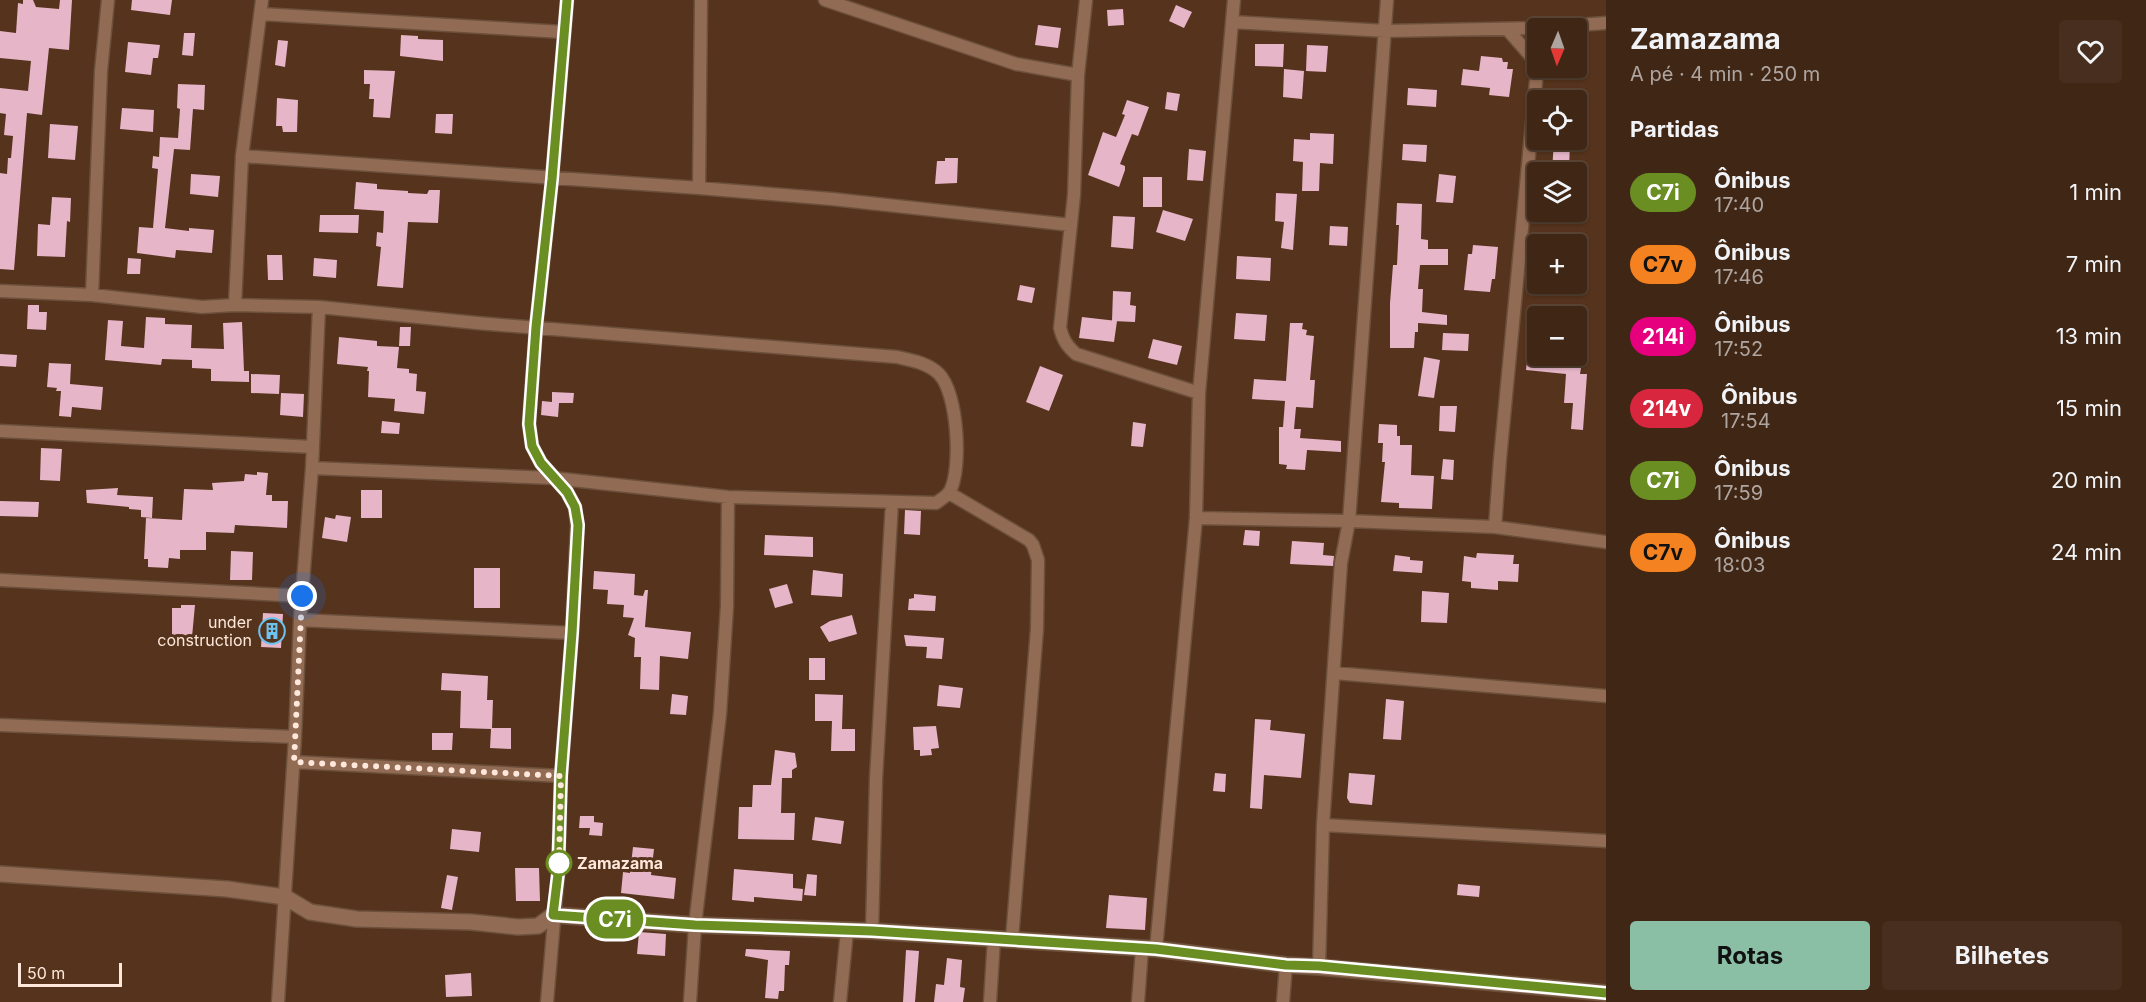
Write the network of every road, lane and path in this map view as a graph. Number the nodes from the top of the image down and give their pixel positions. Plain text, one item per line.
1 (108, 0) edge
2 (262, 0) edge
3 (567, 0) edge
4 (701, 0) edge
5 (825, 0) edge
6 (1086, 0) edge
7 (1234, 0) edge
8 (1387, 0) edge
9 (261, 14) junction
10 (1232, 22) junction
11 (1606, 23) edge
12 (1587, 25) edge
13 (1507, 29) junction
14 (1527, 29) edge
15 (1386, 31) junction
16 (563, 32) junction
17 (1527, 50) edge
18 (1078, 75) junction
19 (1535, 78) edge
20 (242, 156) junction
21 (552, 179) junction
22 (699, 188) junction
23 (1071, 225) junction
24 (0, 291) edge
25 (92, 295) junction
26 (235, 304) junction
27 (319, 307) junction
28 (536, 327) junction
29 (1199, 393) junction
30 (0, 431) edge
31 (313, 447) junction
32 (312, 468) junction
33 (554, 478) junction
34 (949, 493) junction
35 (728, 497) junction
36 (892, 502) junction
37 (1196, 518) junction
38 (1349, 521) junction
39 (1495, 527) junction
40 (1606, 542) edge
41 (0, 580) edge
42 (302, 596) junction
43 (300, 620) junction
44 (572, 633) junction
45 (1334, 673) junction
46 (1606, 696) edge
47 (0, 725) edge
48 (295, 737) junction
49 (294, 762) junction
50 (561, 776) junction
51 (1323, 825) junction
52 (1606, 841) edge
53 (0, 874) edge
54 (285, 897) junction
55 (553, 915) junction
56 (695, 925) junction
57 (847, 931) junction
58 (872, 931) junction
59 (994, 939) junction
60 (1012, 939) junction
61 (1149, 949) junction
62 (1286, 965) junction
63 (1319, 966) junction
64 (1606, 993) edge
65 (278, 1002) edge
66 (547, 1002) edge
67 (690, 1002) edge
68 (840, 1002) edge
69 (990, 1002) edge
70 (1138, 1002) edge
71 (1283, 1002) edge

1 - 25 street
2 - 9 street
3 - 16 street
4 - 22 street
5 - 18 street
6 - 18 street
7 - 10 street
8 - 15 street
9 - 16 street
9 - 20 street
10 - 15 street
10 - 29 street
11 - 12 street
13 - 14 street
13 - 15 street
13 - 17 street
15 - 38 street
16 - 21 street
18 - 23 street
19 - 39 street
20 - 21 street
20 - 26 street
21 - 22 street
21 - 28 street
22 - 23 street
23 - 29 street
24 - 25 street
25 - 26 street
26 - 27 street
27 - 28 street
27 - 31 street
28 - 33 street
28 - 34 street
29 - 37 street
30 - 31 street
31 - 32 street
32 - 33 street
32 - 42 street
33 - 35 street
33 - 44 street
34 - 36 street
34 - 60 street
35 - 36 street
35 - 56 street
36 - 58 street
37 - 38 street
37 - 61 street
38 - 39 street
38 - 45 street
39 - 40 street
41 - 42 street
42 - 43 street
43 - 44 street
43 - 48 street
44 - 50 street
45 - 46 street
45 - 51 street
47 - 48 street
48 - 49 street
49 - 50 street
49 - 54 street
50 - 55 street
51 - 52 street
51 - 63 street
53 - 54 street
54 - 55 street
54 - 65 street
55 - 56 street
55 - 66 street
56 - 57 street
56 - 67 street
57 - 58 street
57 - 68 street
58 - 59 street
59 - 60 street
59 - 69 street
60 - 61 street
61 - 62 street
61 - 70 street
62 - 63 street
62 - 71 street
63 - 64 street

